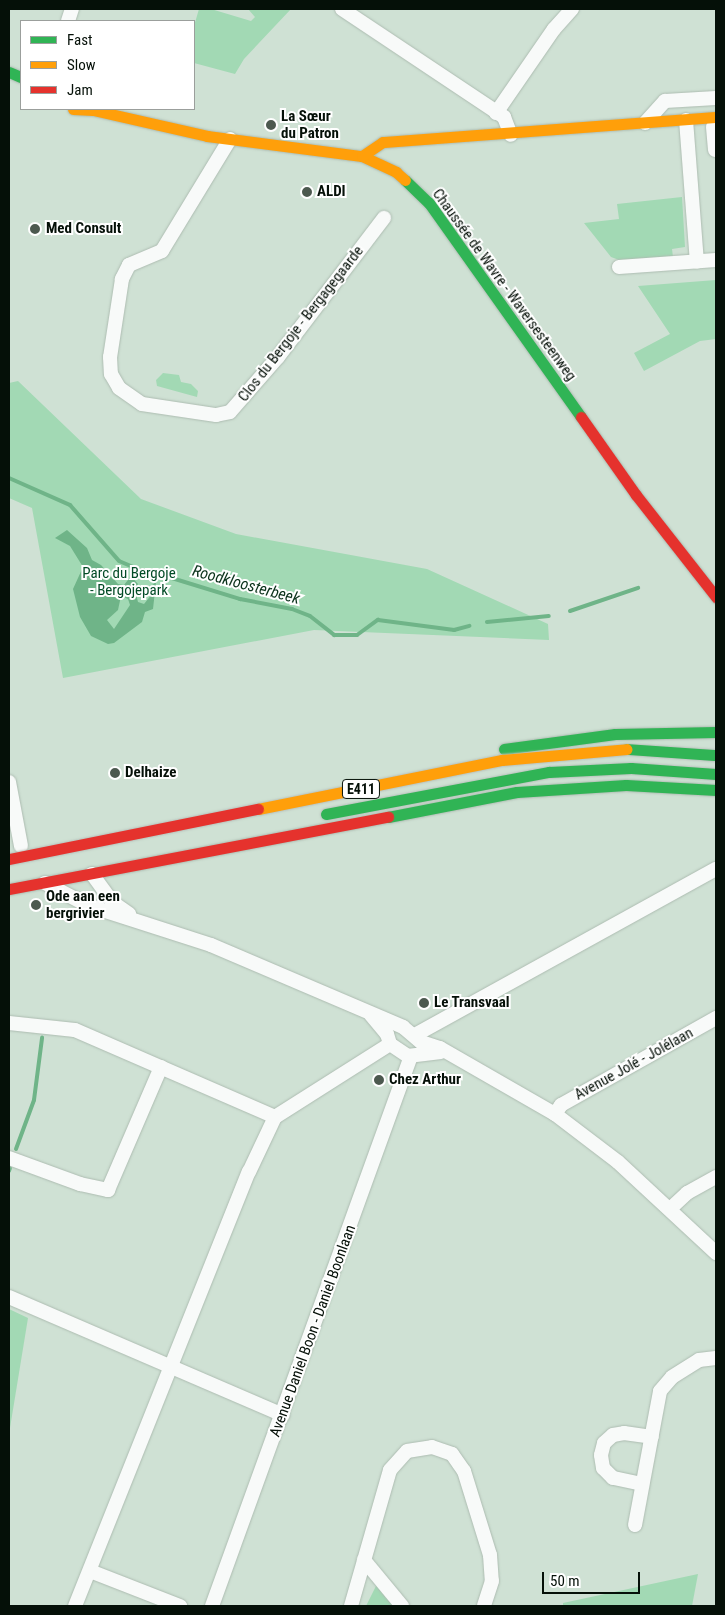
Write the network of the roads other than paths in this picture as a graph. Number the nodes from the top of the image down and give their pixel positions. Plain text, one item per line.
1 (342, 9) edge
2 (572, 9) edge
3 (716, 98) edge
4 (92, 110) edge
5 (496, 113) junction
6 (686, 120) junction
7 (715, 122) edge
8 (645, 123) junction
9 (511, 134) junction
10 (230, 139) junction
11 (434, 140) junction
12 (715, 150) dead end
13 (362, 156) junction
14 (386, 166) junction
15 (384, 218) dead end
16 (716, 260) edge
17 (697, 262) junction
18 (619, 267) dead end
19 (711, 580) edge
20 (716, 597) edge
21 (716, 732) edge
22 (716, 756) edge
23 (716, 774) edge
24 (9, 782) edge
25 (716, 790) edge
26 (310, 817) dead end
27 (60, 839) junction
28 (164, 846) dead end
29 (15, 847) edge
30 (9, 860) edge
31 (716, 869) edge
32 (92, 874) junction
33 (9, 877) edge
34 (45, 883) junction
35 (9, 890) edge
36 (136, 918) junction
37 (371, 1014) junction
38 (716, 1018) edge
39 (9, 1023) edge
40 (400, 1026) junction
41 (389, 1039) junction
42 (416, 1047) junction
43 (161, 1067) junction
44 (554, 1114) junction
45 (275, 1117) junction
46 (9, 1158) edge
47 (716, 1177) edge
48 (671, 1208) junction
49 (716, 1253) edge
50 (9, 1297) edge
51 (716, 1358) edge
52 (170, 1367) junction
53 (282, 1414) junction
54 (652, 1438) junction
55 (642, 1484) junction
56 (635, 1525) dead end
57 (364, 1560) junction
58 (90, 1571) junction
59 (74, 1606) edge
60 (180, 1606) edge
61 (212, 1606) edge
62 (351, 1606) edge
63 (402, 1606) edge
64 (484, 1606) edge

1 - 5 street
2 - 5 street
3 - 8 street
4 - 10 main road, Chaussée de Wavre - Waversesteenweg
5 - 9 street
6 - 7 main road
6 - 8 main road
6 - 17 street
7 - 12 street
8 - 9 main road
9 - 11 main road
10 - 13 main road, Chaussée de Wavre - Waversesteenweg
10 - 15 street, Clos du Bergoje - Bergagegaarde
11 - 13 main road
11 - 14 main road
13 - 14 main road, Chaussée de Wavre - Waversesteenweg
14 - 19 main road, Chaussée de Wavre - Waversesteenweg
16 - 17 street
17 - 18 street
19 - 20 main road, Chaussée de Wavre - Waversesteenweg
21 - 27 main road
22 - 30 main road, E411, bridge
23 - 26 main road, E411, bridge
24 - 29 street
25 - 32 main road
27 - 29 main road
27 - 32 main road
28 - 33 main road
31 - 42 street
32 - 34 main road
32 - 36 street
34 - 35 main road
34 - 36 street
36 - 37 street
37 - 40 street
37 - 41 street
38 - 44 street, Avenue Jolé - Jolélaan
39 - 43 street
40 - 41 street
40 - 42 street
41 - 42 street
41 - 45 street
42 - 44 street
42 - 53 street, Avenue Daniel Boon - Daniel Boonlaan
43 - 45 street
43 - 46 street
44 - 48 street
45 - 52 street
47 - 48 street
48 - 49 street
50 - 52 street
51 - 54 street
52 - 53 street
52 - 58 street
53 - 61 street, Avenue Daniel Boon - Daniel Boonlaan
54 - 55 street
54 - 55 street
55 - 56 street
57 - 62 street
57 - 63 street
57 - 64 street
58 - 59 street
58 - 60 street

